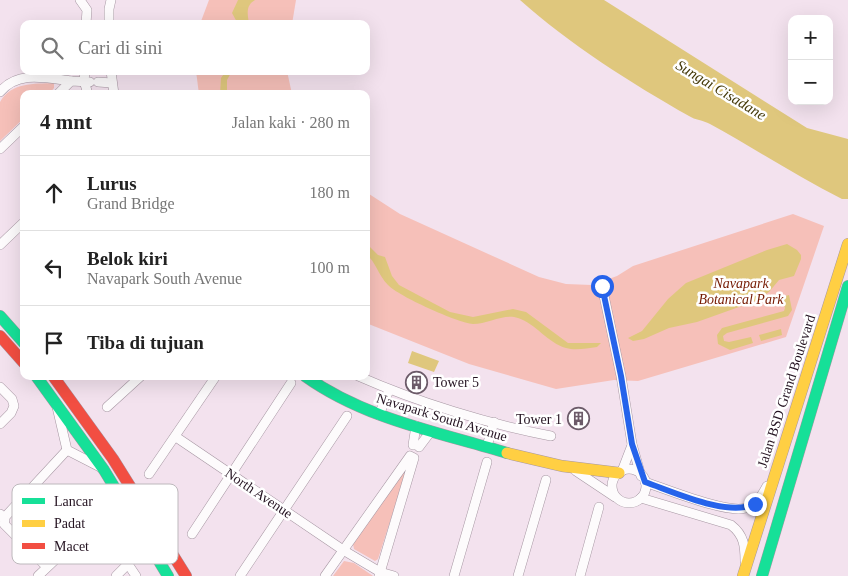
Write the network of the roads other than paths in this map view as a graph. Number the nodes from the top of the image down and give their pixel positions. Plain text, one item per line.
1 (80, 0) edge
2 (104, 0) edge
3 (110, 4) edge
4 (86, 20) edge
5 (109, 20) edge
6 (87, 75) edge
7 (111, 75) edge
8 (71, 81) junction
9 (91, 82) junction
10 (112, 83) junction
11 (62, 90) edge
12 (89, 90) edge
13 (113, 90) edge
14 (0, 92) edge
15 (20, 130) edge
16 (0, 150) edge
17 (20, 226) edge
18 (848, 244) edge
19 (0, 245) edge
20 (602, 286) dead end
21 (848, 286) edge
22 (0, 316) edge
23 (0, 336) edge
24 (20, 338) edge
25 (20, 358) edge
26 (820, 358) junction
27 (39, 380) edge
28 (56, 380) edge
29 (137, 380) edge
30 (213, 380) edge
31 (312, 380) edge
32 (367, 380) edge
33 (291, 383) dead end
34 (0, 387) edge
35 (389, 390) junction
36 (56, 402) junction
37 (108, 407) dead end
38 (379, 415) junction
39 (346, 416) dead end
40 (494, 422) junction
41 (0, 424) edge
42 (416, 426) junction
43 (431, 431) junction
44 (176, 436) junction
45 (551, 436) dead end
46 (632, 444) junction
47 (486, 446) junction
48 (67, 450) junction
49 (782, 454) junction
50 (487, 462) dead end
51 (104, 470) junction
52 (576, 471) junction
53 (620, 472) junction
54 (149, 474) dead end
55 (232, 474) junction
56 (643, 479) junction
57 (546, 480) dead end
58 (36, 484) edge
59 (112, 484) edge
60 (129, 484) edge
61 (682, 495) junction
62 (617, 498) junction
63 (641, 498) junction
64 (706, 502) junction
65 (599, 507) dead end
66 (678, 509) junction
67 (12, 510) edge
68 (284, 510) junction
69 (702, 516) junction
70 (2, 521) edge
71 (12, 531) edge
72 (192, 534) dead end
73 (343, 550) junction
74 (178, 563) edge
75 (44, 564) edge
76 (50, 564) edge
77 (128, 564) joint
78 (161, 564) edge
79 (47, 567) junction
80 (380, 574) edge
81 (38, 576) edge
82 (116, 576) edge
83 (136, 576) edge
84 (168, 576) edge
85 (186, 576) edge
86 (240, 576) edge
87 (325, 576) edge
88 (394, 576) edge
89 (454, 576) edge
90 (518, 576) edge
91 (580, 576) edge
92 (743, 576) edge
93 (762, 576) edge

1 - 4 street
2 - 3 street
3 - 5 street
6 - 9 street
7 - 10 street
8 - 9 street
8 - 11 street
8 - 14 street
9 - 10 street
9 - 12 street
10 - 13 street
15 - 16 street
17 - 19 street
18 - 26 main road, Jalan BSD Grand Boulevard
20 - 46 street
21 - 26 main road, Jalan BSD Grand Boulevard
22 - 24 main road
23 - 25 main road
26 - 49 main road, Jalan BSD Grand Boulevard
26 - 93 main road, Jalan BSD Grand Boulevard
27 - 36 main road
28 - 60 main road
29 - 37 street
30 - 44 street
31 - 38 main road, Navapark South Avenue
32 - 35 street
33 - 55 street
34 - 41 street
35 - 38 street
35 - 40 street
36 - 48 street
36 - 51 main road
38 - 42 main road, Navapark South Avenue
39 - 68 street
40 - 45 street
40 - 47 street
42 - 43 main road, Navapark South Avenue
42 - 43 street
43 - 47 main road, Navapark South Avenue
44 - 54 street
44 - 55 street, North Avenue
46 - 53 street
46 - 56 street
47 - 52 main road, Navapark South Avenue
48 - 51 street
48 - 58 street
49 - 64 street
49 - 92 main road, Jalan BSD Grand Boulevard
50 - 89 street
51 - 59 main road
52 - 53 main road, Navapark South Avenue
52 - 62 street, Navapark South Avenue
53 - 56 street
53 - 62 street
55 - 68 street, North Avenue
55 - 72 street
56 - 61 street
56 - 63 street
57 - 90 street
61 - 64 street
61 - 66 street
62 - 63 street
63 - 66 street
64 - 69 street
65 - 91 street
66 - 69 street
67 - 70 street
68 - 73 street, North Avenue
68 - 86 street
69 - 92 street
70 - 71 street
73 - 80 street, North Avenue
73 - 80 street
73 - 87 street
74 - 85 main road
75 - 79 street
76 - 79 street
77 - 82 street
77 - 83 street
78 - 84 main road
79 - 81 street
80 - 88 street, North Avenue

